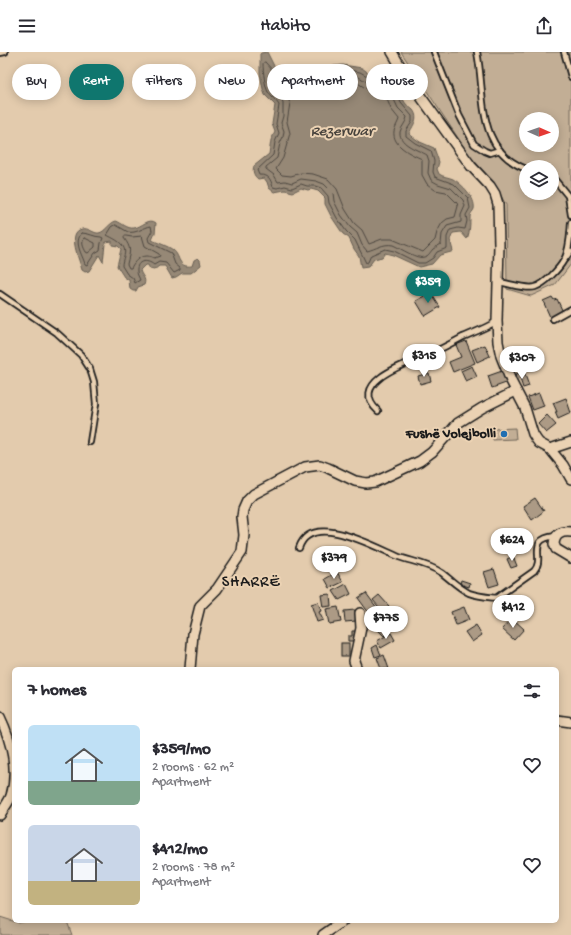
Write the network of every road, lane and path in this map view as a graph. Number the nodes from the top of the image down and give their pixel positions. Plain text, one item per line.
1 (5, 52) edge
2 (392, 52) edge
3 (434, 52) edge
4 (477, 52) edge
5 (564, 52) edge
6 (0, 53) edge
7 (571, 77) edge
8 (500, 150) junction
9 (519, 166) edge
10 (559, 185) edge
11 (571, 215) edge
12 (571, 223) edge
13 (571, 251) edge
14 (564, 260) junction
15 (498, 282) junction
16 (0, 294) edge
17 (571, 309) edge
18 (553, 319) dead end
19 (496, 321) junction
20 (516, 392) junction
21 (378, 411) dead end
22 (90, 442) dead end
23 (571, 442) edge
24 (550, 449) junction
25 (571, 479) edge
26 (571, 532) edge
27 (556, 536) junction
28 (299, 548) dead end
29 (571, 558) edge
30 (360, 613) dead end
31 (190, 667) edge
32 (356, 667) edge
33 (0, 717) edge
34 (559, 720) edge
35 (571, 722) edge
36 (12, 755) edge
37 (12, 792) edge
38 (0, 815) edge
39 (340, 923) edge
40 (323, 935) edge

1 - 6 lane
2 - 15 street
3 - 8 lane
4 - 8 lane
5 - 7 lane
8 - 9 lane
10 - 11 lane
12 - 14 lane
13 - 14 lane
14 - 15 lane
15 - 19 street
16 - 22 lane
17 - 18 lane
19 - 20 street
19 - 21 lane
20 - 24 street
20 - 31 street
23 - 24 street
24 - 25 street
26 - 27 street
27 - 28 lane
27 - 29 street
30 - 32 street
33 - 36 street
34 - 35 street
37 - 38 street
39 - 40 street

